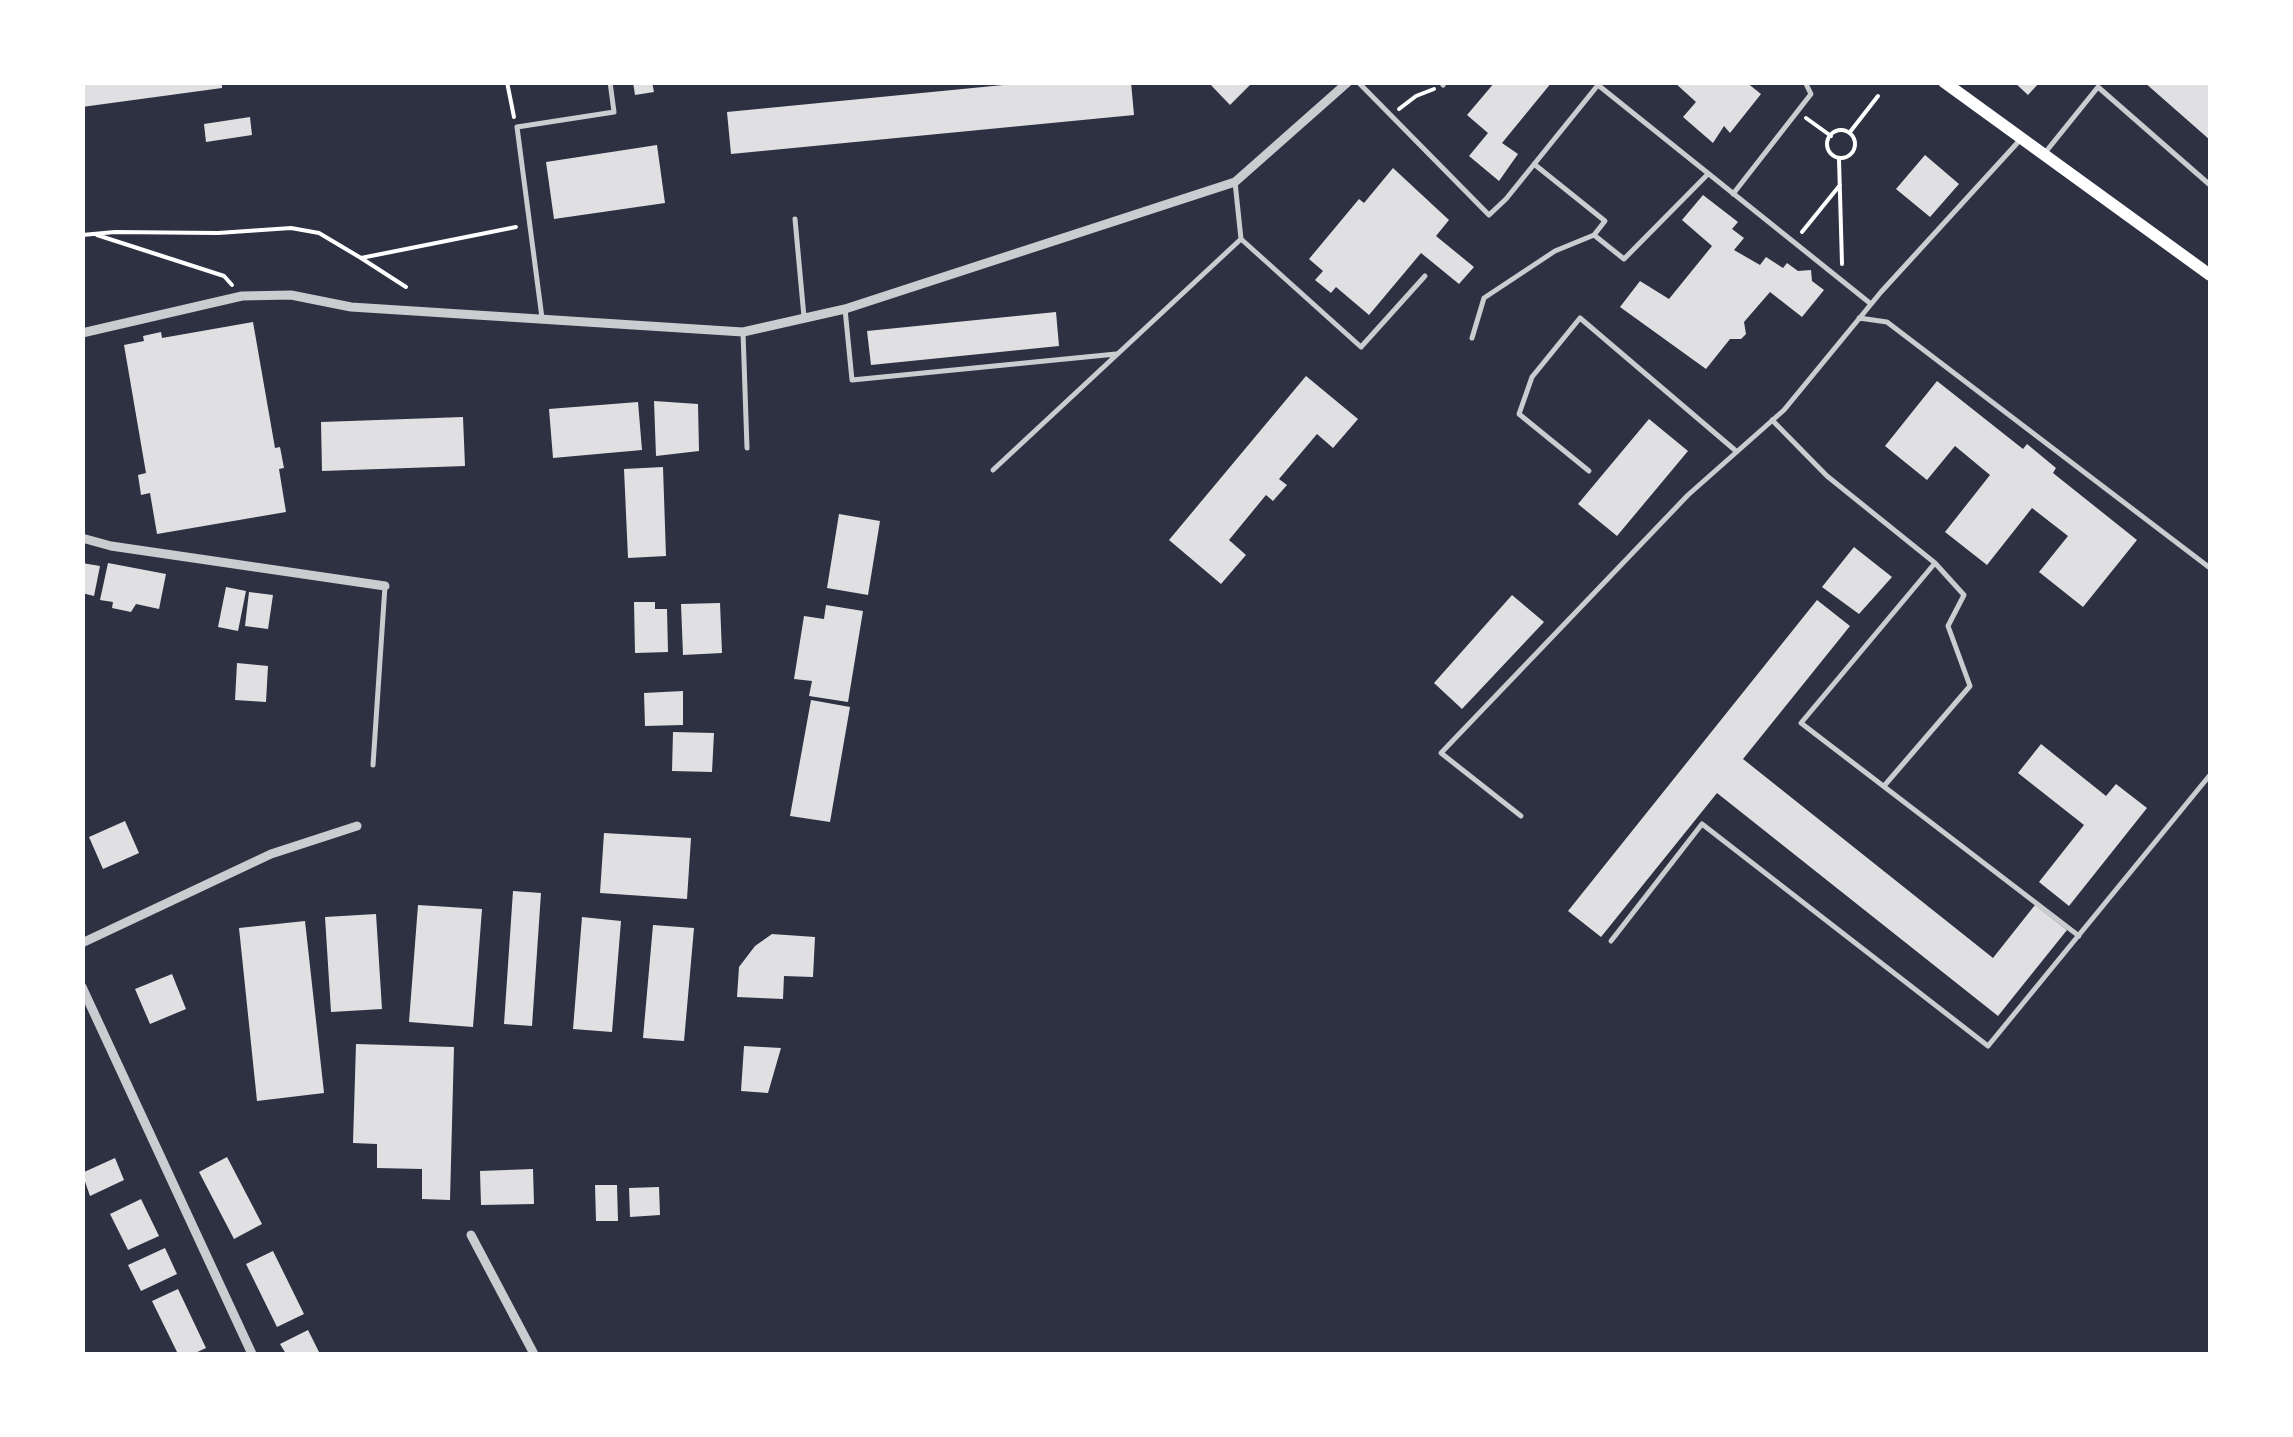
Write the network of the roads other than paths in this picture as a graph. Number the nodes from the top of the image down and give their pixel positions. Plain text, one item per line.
1 (610, 82) edge
2 (1348, 82) edge
3 (1358, 82) edge
4 (1805, 82) edge
5 (1944, 82) edge
6 (2100, 84) edge
7 (2022, 138) junction
8 (2044, 154) junction
9 (1534, 164) junction
10 (1708, 174) junction
11 (1234, 182) junction
12 (2210, 185) edge
13 (1733, 194) junction
14 (795, 219) dead end
15 (1594, 234) junction
16 (1240, 240) junction
17 (2210, 274) edge
18 (1425, 276) dead end
19 (1870, 304) junction
20 (845, 309) junction
21 (804, 317) junction
22 (542, 318) junction
23 (1860, 318) junction
24 (742, 332) junction
25 (82, 334) edge
26 (1472, 338) dead end
27 (1116, 354) junction
28 (1772, 420) junction
29 (748, 448) dead end
30 (1736, 451) junction
31 (993, 470) dead end
32 (1589, 471) dead end
33 (82, 538) edge
34 (1935, 563) junction
35 (2210, 568) edge
36 (385, 586) joint
37 (373, 765) dead end
38 (2210, 775) edge
39 (1884, 786) junction
40 (1522, 816) dead end
41 (357, 826) dead end
42 (2079, 936) junction
43 (1612, 942) dead end
44 (82, 943) edge
45 (82, 987) edge
46 (471, 1235) dead end
47 (252, 1354) edge
48 (534, 1354) edge

1 - 22 lane
2 - 11 street
3 - 9 lane
4 - 13 lane
5 - 7 main road
6 - 8 lane
6 - 12 lane
7 - 8 main road
7 - 19 lane
8 - 17 main road
9 - 10 lane
9 - 15 lane
10 - 13 lane
10 - 15 lane
11 - 16 lane
11 - 20 street
13 - 19 lane
14 - 21 lane
15 - 26 lane
16 - 18 lane
16 - 27 lane
19 - 23 lane
20 - 21 street
20 - 27 lane
21 - 24 street
22 - 24 street
22 - 25 street
23 - 28 lane
23 - 35 lane
24 - 29 lane
27 - 31 lane
28 - 30 lane
28 - 34 lane
30 - 32 lane
30 - 40 lane
33 - 36 street
34 - 39 lane
34 - 39 lane
36 - 37 lane
38 - 42 lane
39 - 42 lane
41 - 44 street
42 - 43 lane
45 - 47 street
46 - 48 street

